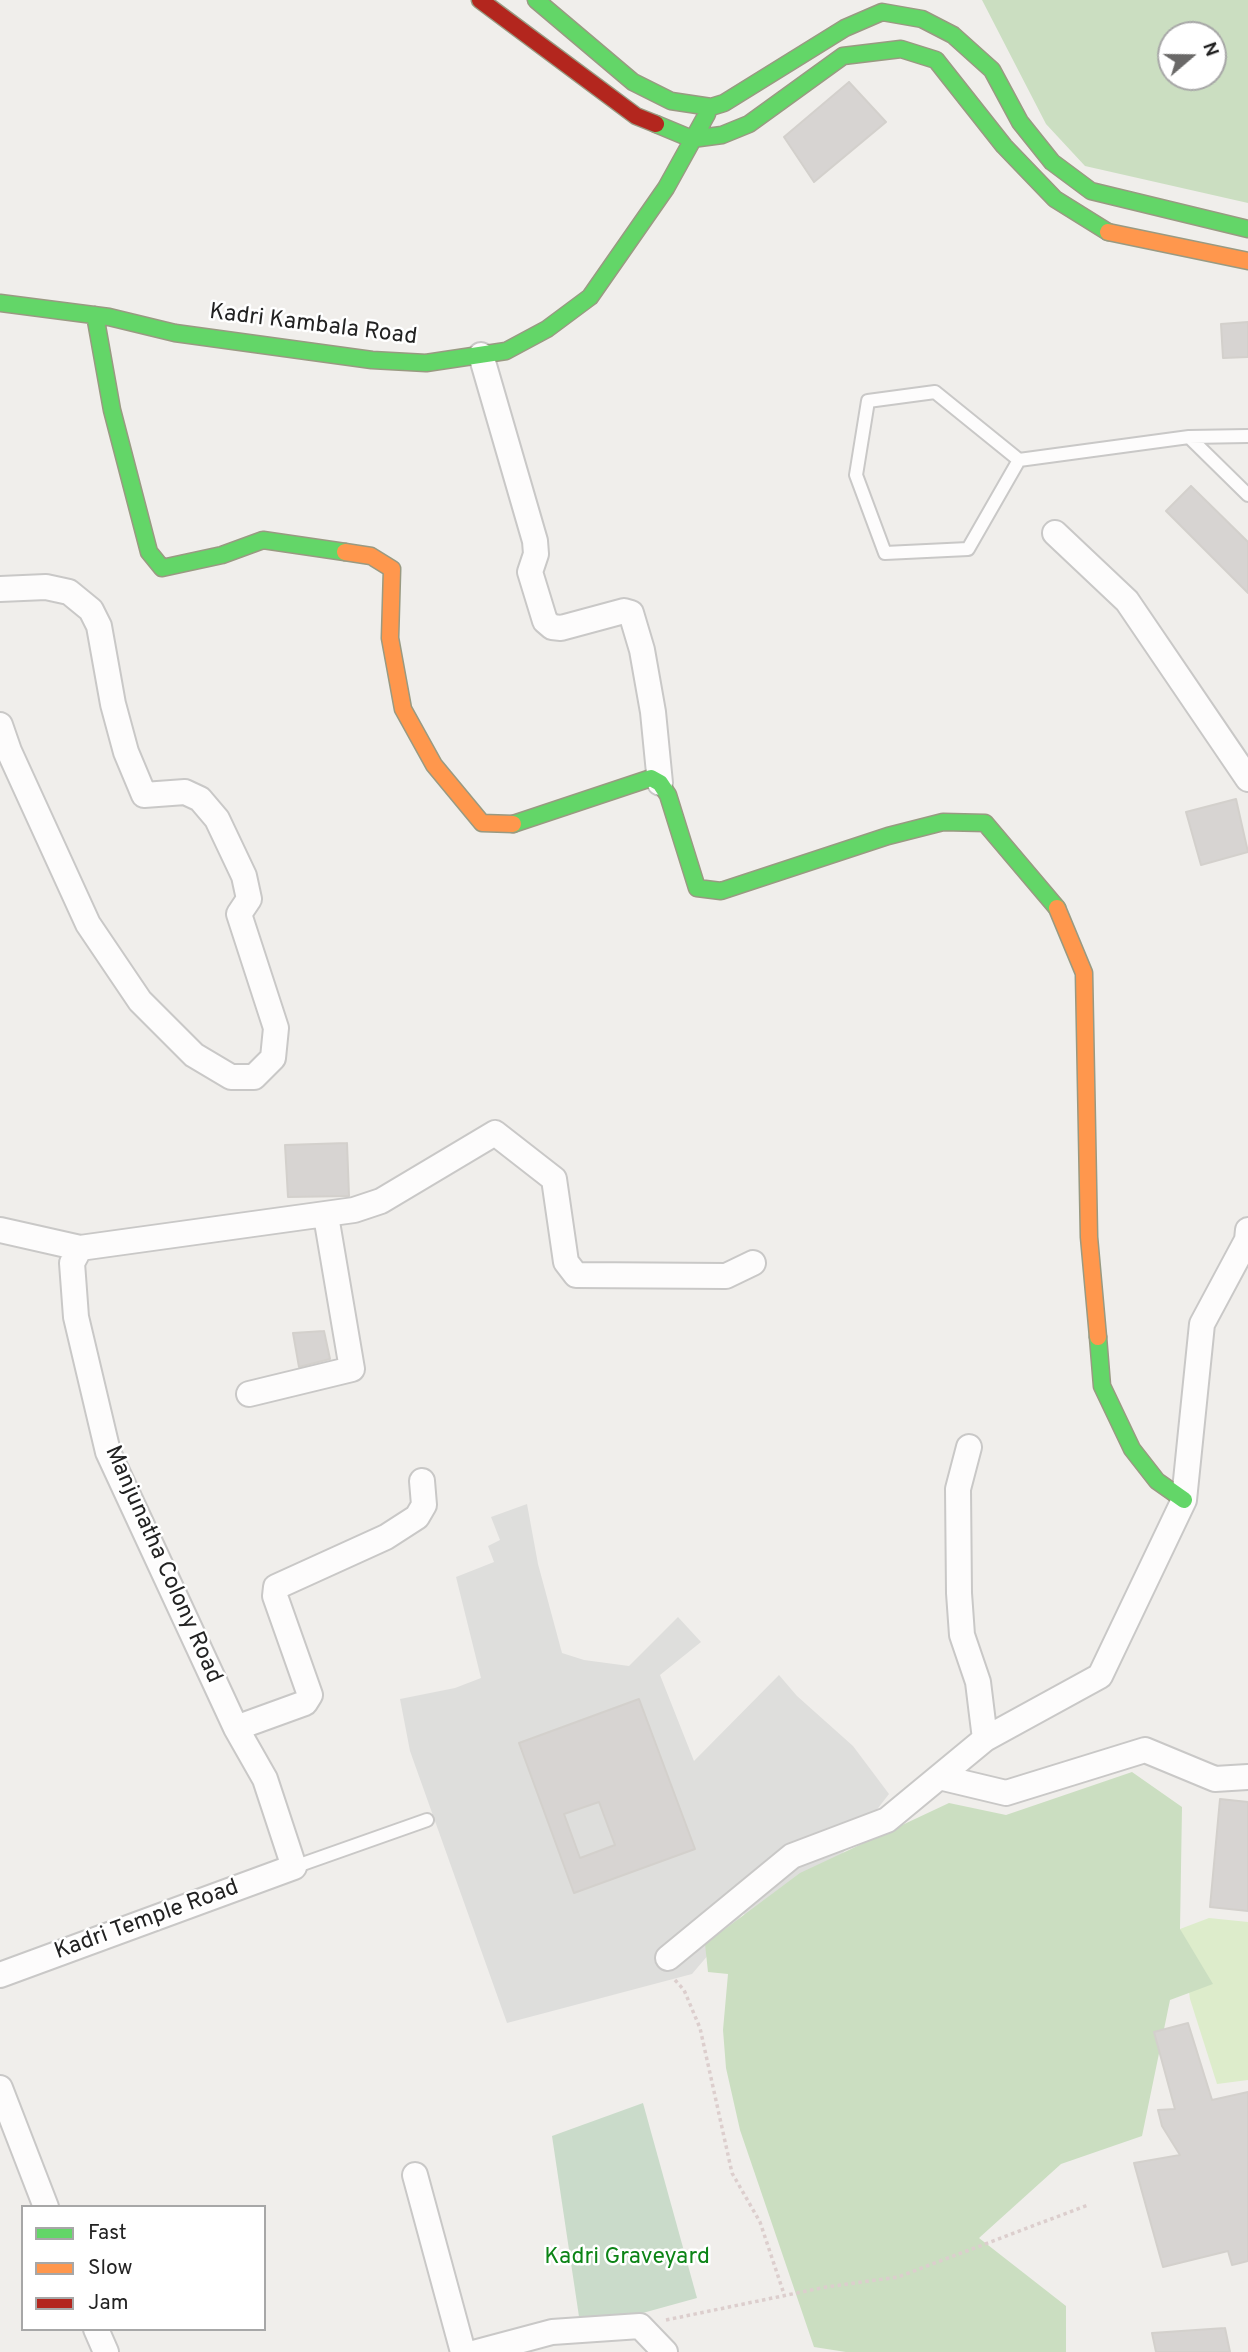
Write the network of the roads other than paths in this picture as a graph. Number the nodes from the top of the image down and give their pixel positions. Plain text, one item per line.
1 (480, 0) edge
2 (536, 0) edge
3 (711, 107) junction
4 (692, 139) junction
5 (1248, 229) edge
6 (1248, 261) edge
7 (0, 303) edge
8 (95, 315) junction
9 (481, 355) junction
10 (1248, 436) edge
11 (1189, 437) junction
12 (1018, 460) junction
13 (1248, 495) edge
14 (1055, 533) dead end
15 (0, 589) edge
16 (0, 725) edge
17 (1248, 779) edge
18 (660, 783) junction
19 (326, 1216) junction
20 (0, 1230) edge
21 (1248, 1230) edge
22 (80, 1248) junction
23 (753, 1262) dead end
24 (249, 1394) dead end
25 (969, 1447) dead end
26 (422, 1481) dead end
27 (1184, 1500) junction
28 (236, 1728) junction
29 (985, 1739) junction
30 (939, 1777) junction
31 (1248, 1777) edge
32 (427, 1820) dead end
33 (294, 1867) junction
34 (669, 1966) road end
35 (0, 1975) edge
36 (0, 2088) edge
37 (415, 2175) dead end
38 (45, 2205) edge
39 (97, 2331) edge
40 (106, 2352) edge
41 (463, 2352) edge
42 (477, 2352) edge
43 (665, 2352) edge

1 - 4 street
2 - 3 street
3 - 4 street, Kadri Kambala Road
3 - 5 street
4 - 6 street
4 - 9 street, Kadri Kambala Road
7 - 8 street, Kadri Kambala Road
8 - 9 street, Kadri Kambala Road
8 - 18 street
9 - 18 street
10 - 11 lane
11 - 12 lane
11 - 13 lane
12 - 12 lane
14 - 17 street
15 - 16 street
18 - 27 street
19 - 22 street
19 - 23 street
19 - 24 street
20 - 22 street
21 - 27 street
22 - 28 street, Manjunatha Colony Road
25 - 29 street
26 - 28 street
27 - 29 street
28 - 33 street, Manjunatha Colony Road
29 - 30 street
30 - 31 street
30 - 34 street
32 - 33 lane
33 - 35 street, Kadri Temple Road
36 - 38 street
37 - 41 street
39 - 40 street
42 - 43 street

